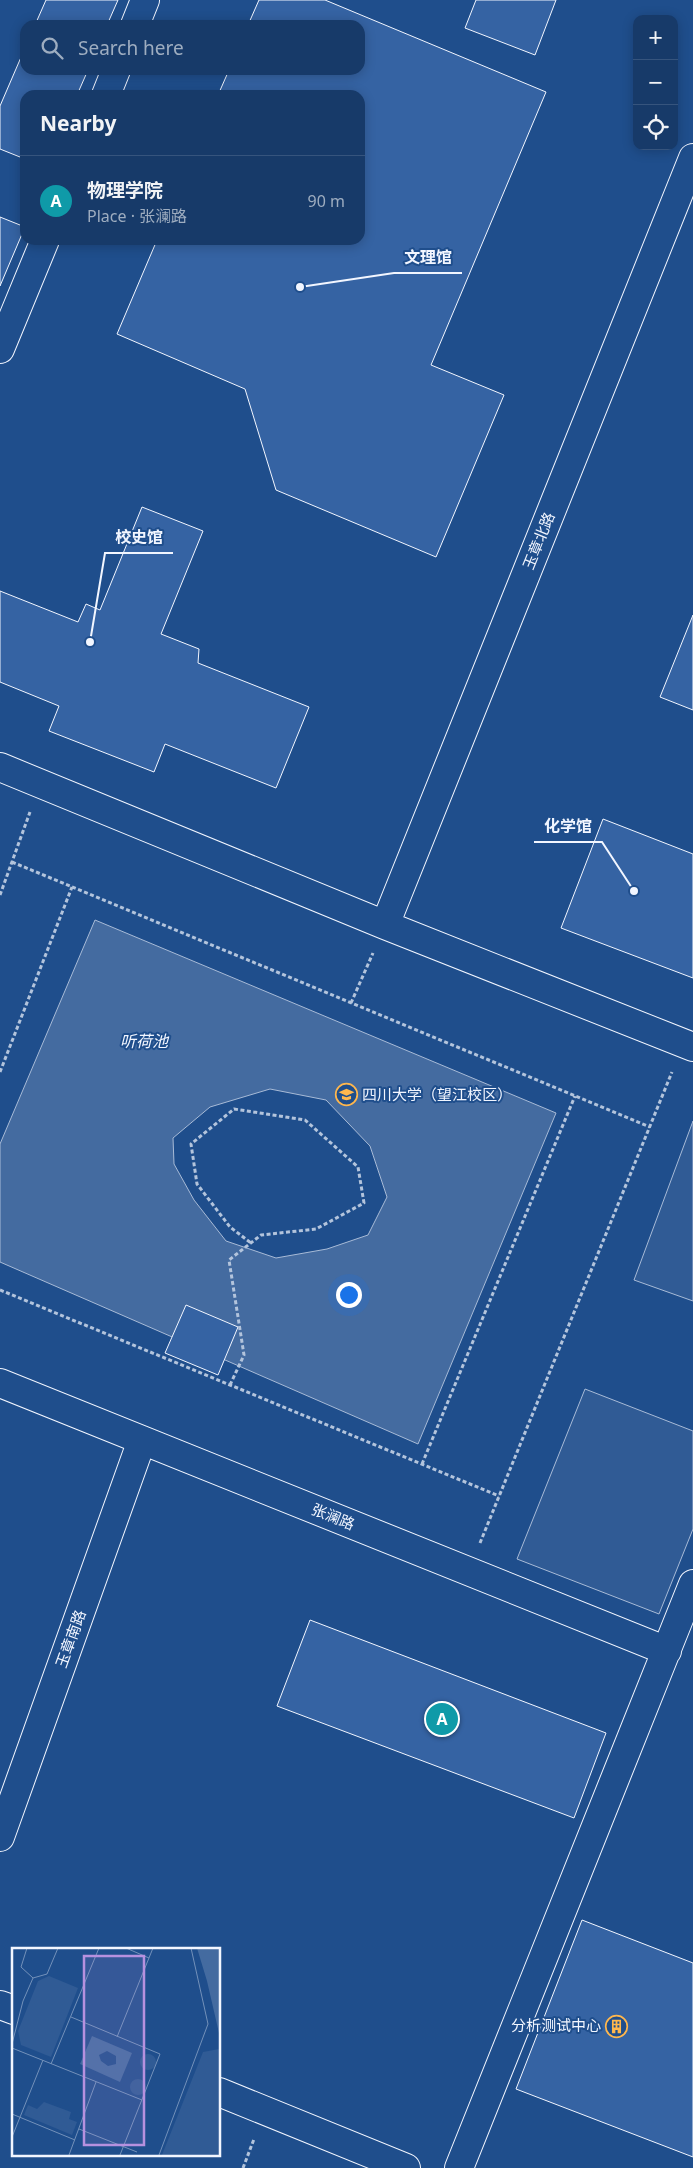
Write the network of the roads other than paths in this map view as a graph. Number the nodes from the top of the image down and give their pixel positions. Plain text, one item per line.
1 (145, 0) edge
2 (137, 20) edge
3 (114, 75) edge
4 (108, 90) edge
5 (693, 158) edge
6 (43, 245) edge
7 (0, 349) edge
8 (0, 767) edge
9 (385, 925) junction
10 (688, 1046) edge
11 (0, 1383) edge
12 (142, 1440) junction
13 (693, 1584) edge
14 (667, 1651) junction
15 (0, 1837) edge
16 (0, 2004) edge
17 (12, 2009) edge
18 (220, 2092) edge
19 (406, 2168) edge
20 (459, 2168) edge

1 - 2 street
3 - 4 street
5 - 9 street, 玉章北路
6 - 7 street
8 - 9 street
9 - 10 street
11 - 12 street, 张澜路
12 - 14 street, 张澜路
12 - 15 street, 玉章南路
13 - 14 street
14 - 20 street
16 - 17 street
18 - 19 street

